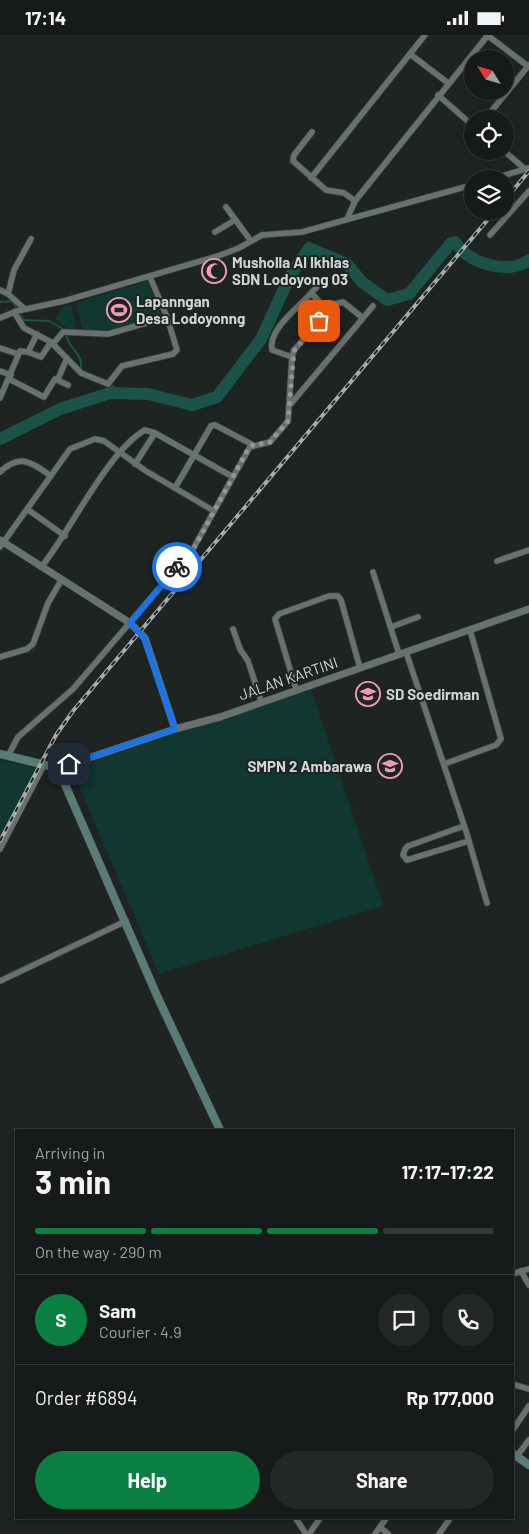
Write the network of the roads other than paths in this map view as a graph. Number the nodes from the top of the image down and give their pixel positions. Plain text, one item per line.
1 (425, 35) edge
2 (488, 35) edge
3 (410, 54) junction
4 (529, 66) edge
5 (448, 83) junction
6 (438, 95) junction
7 (492, 110) edge
8 (464, 118) edge
9 (312, 132) dead end
10 (514, 159) edge
11 (527, 169) edge
12 (514, 173) edge
13 (312, 178) junction
14 (464, 187) edge
15 (529, 191) edge
16 (355, 201) junction
17 (226, 207) dead end
18 (347, 219) junction
19 (235, 220) junction
20 (215, 232) dead end
21 (490, 235) dead end
22 (31, 239) dead end
23 (251, 241) junction
24 (150, 277) junction
25 (318, 285) dead end
26 (0, 290) edge
27 (8, 293) junction
28 (312, 294) junction
29 (372, 306) dead end
30 (20, 310) junction
31 (328, 311) junction
32 (167, 317) junction
33 (0, 318) edge
34 (363, 318) junction
35 (36, 334) junction
36 (52, 343) junction
37 (0, 348) edge
38 (28, 352) junction
39 (18, 354) junction
40 (292, 357) junction
41 (67, 358) junction
42 (0, 371) edge
43 (10, 377) junction
44 (58, 379) junction
45 (68, 385) dead end
46 (0, 398) edge
47 (289, 406) junction
48 (155, 433) junction
49 (253, 445) junction
50 (119, 453) junction
51 (193, 455) junction
52 (135, 464) junction
53 (0, 472) edge
54 (51, 476) junction
55 (233, 477) junction
56 (175, 488) junction
57 (27, 509) junction
58 (214, 511) junction
59 (65, 536) junction
60 (1, 543) edge
61 (529, 550) edge
62 (497, 561) dead end
63 (42, 566) junction
64 (373, 572) dead end
65 (62, 579) junction
66 (529, 609) edge
67 (418, 617) dead end
68 (130, 623) junction
69 (391, 627) junction
70 (233, 629) dead end
71 (470, 630) junction
72 (403, 653) junction
73 (0, 657) edge
74 (360, 667) junction
75 (296, 689) junction
76 (261, 701) junction
77 (175, 729) junction
78 (4, 755) edge
79 (40, 764) junction
80 (444, 764) junction
81 (56, 769) junction
82 (464, 826) junction
83 (469, 841) junction
84 (0, 849) edge
85 (487, 903) dead end
86 (126, 921) junction
87 (0, 981) edge
88 (220, 1129) edge
89 (529, 1269) edge
90 (520, 1271) junction
91 (514, 1273) edge
92 (529, 1285) edge
93 (514, 1385) edge
94 (529, 1389) edge
95 (529, 1406) edge
96 (514, 1428) edge
97 (529, 1440) edge
98 (515, 1455) edge
99 (529, 1465) edge
100 (297, 1519) edge
101 (319, 1519) edge
102 (386, 1519) edge
103 (450, 1519) edge
104 (380, 1527) junction
105 (308, 1534) edge
106 (375, 1534) edge
107 (388, 1534) edge
108 (439, 1534) edge

1 - 3 street
2 - 4 street
2 - 5 street
3 - 5 street
3 - 13 street
4 - 7 street
5 - 6 street
6 - 8 street
6 - 16 street
9 - 13 street
10 - 11 street
11 - 12 street
13 - 16 street
14 - 18 street
15 - 21 street
16 - 18 street
17 - 19 street
18 - 23 street
19 - 20 street
19 - 23 street
22 - 27 street
23 - 24 street
24 - 30 street
24 - 32 street
25 - 28 street
26 - 27 street
27 - 30 street
28 - 31 street
28 - 40 street
29 - 34 street
30 - 33 street
30 - 35 street
31 - 34 street
31 - 40 street
32 - 36 street
32 - 41 street
34 - 47 street
35 - 36 street
35 - 38 street
36 - 38 street
36 - 41 street
37 - 39 street
38 - 39 street
39 - 43 street
40 - 47 street
41 - 44 street
42 - 43 street
43 - 44 street
43 - 46 street
44 - 45 street
47 - 49 street
48 - 50 street
48 - 51 street
48 - 52 street
49 - 51 street
49 - 55 street
50 - 52 street
50 - 54 street
50 - 59 street
51 - 55 street
51 - 56 street
52 - 56 street
53 - 54 street
54 - 57 street
55 - 58 street
56 - 58 street
57 - 59 street
57 - 60 street
58 - 68 street
59 - 63 street
60 - 63 street
61 - 62 street
63 - 65 street
64 - 69 street
65 - 68 street
65 - 73 street
66 - 71 street, JALAN KARTINI
67 - 69 street
68 - 77 street
68 - 78 street
69 - 72 street
70 - 76 street
71 - 72 street, JALAN KARTINI
71 - 80 street
72 - 74 street, JALAN KARTINI
72 - 80 street
74 - 75 street, JALAN KARTINI
74 - 75 street
75 - 76 street, JALAN KARTINI
76 - 77 street, JALAN KARTINI
77 - 81 street, JALAN KARTINI
78 - 79 main road
79 - 81 main road
79 - 84 street
80 - 82 street
81 - 86 main road
82 - 83 street
82 - 83 street
83 - 85 street
86 - 87 street
86 - 88 main road
89 - 90 street
90 - 91 street
90 - 92 street
93 - 94 street
95 - 96 street
97 - 98 street
98 - 99 main road
100 - 105 street
101 - 105 street
102 - 104 street
103 - 108 street
104 - 106 street
104 - 107 street

